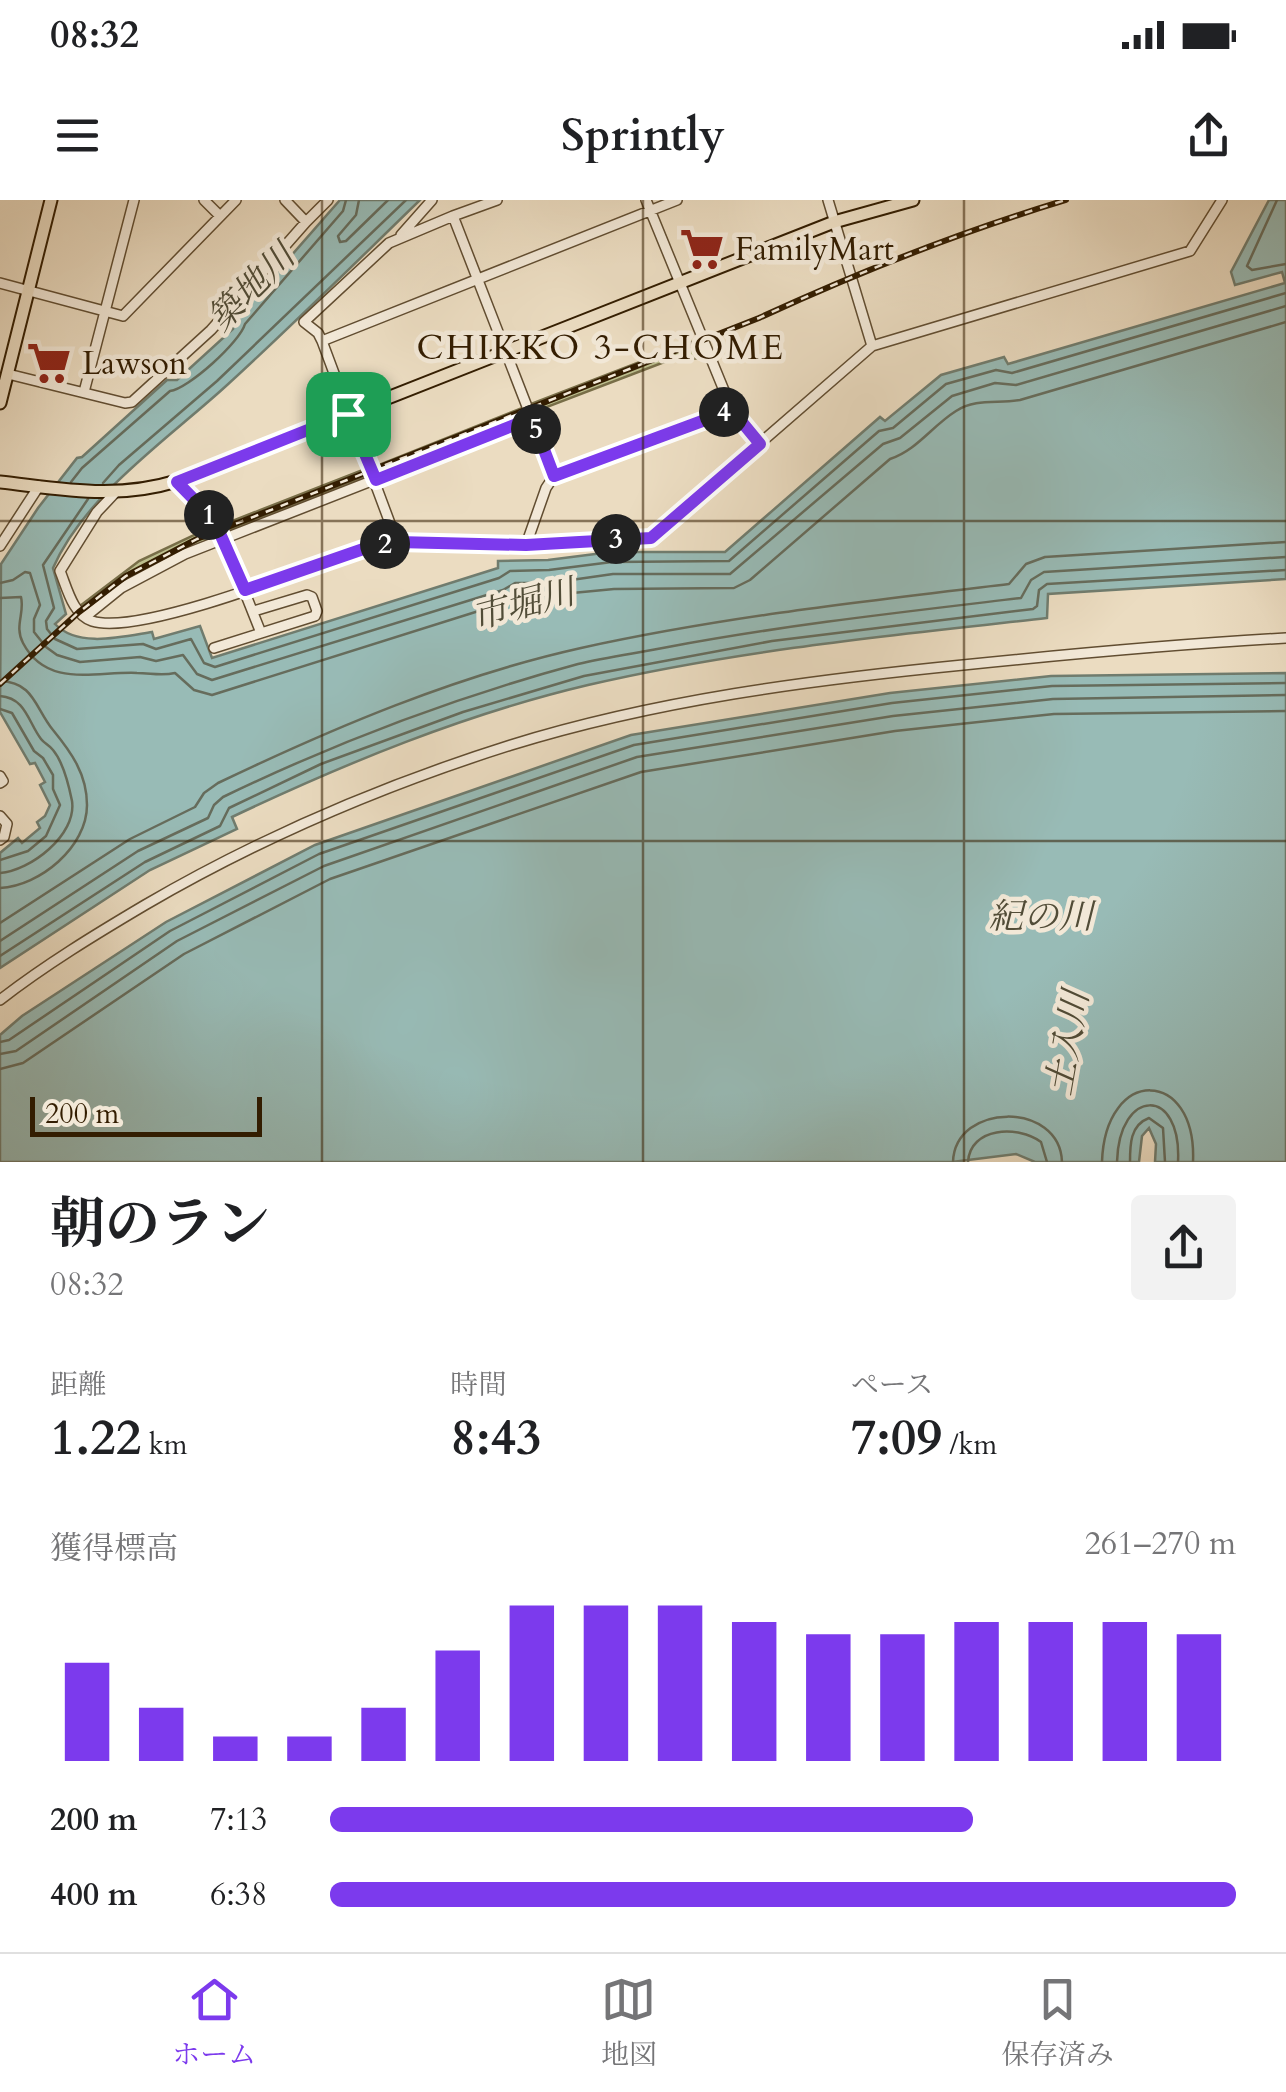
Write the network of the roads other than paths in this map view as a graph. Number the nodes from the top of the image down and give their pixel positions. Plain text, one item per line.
1 (50, 200) edge
2 (134, 200) edge
3 (204, 200) edge
4 (236, 200) edge
5 (286, 200) edge
6 (328, 200) edge
7 (432, 200) edge
8 (497, 200) edge
9 (677, 200) edge
10 (828, 200) edge
11 (912, 200) edge
12 (1222, 200) edge
13 (648, 205) edge
14 (220, 216) junction
15 (453, 216) junction
16 (306, 222) junction
17 (834, 222) junction
18 (399, 237) junction
19 (477, 281) junction
20 (0, 283) edge
21 (678, 284) junction
22 (28, 290) junction
23 (105, 310) junction
24 (322, 341) junction
25 (872, 346) junction
26 (506, 352) junction
27 (8, 374) junction
28 (84, 392) junction
29 (0, 403) edge
30 (732, 410) junction
31 (348, 414) junction
32 (532, 418) junction
33 (760, 444) junction
34 (554, 476) junction
35 (376, 480) junction
36 (0, 482) edge
37 (177, 482) junction
38 (44, 487) junction
39 (113, 494) junction
40 (223, 538) junction
41 (397, 542) junction
42 (526, 545) junction
43 (0, 546) edge
44 (245, 590) junction
45 (254, 611) junction
46 (85, 617) junction
47 (261, 633) junction
48 (1286, 638) edge
49 (214, 648) dead end
50 (0, 816) edge
51 (0, 840) edge
52 (0, 1000) edge

1 - 22 main road
2 - 23 street
3 - 14 street
4 - 14 street
5 - 16 street
6 - 16 street
7 - 18 street
8 - 15 street
9 - 13 street
10 - 17 street
11 - 17 main road
12 - 25 street
13 - 19 street
13 - 21 street
14 - 23 street
15 - 18 street
15 - 19 street
16 - 28 street
17 - 21 main road
17 - 25 street
18 - 24 street
19 - 24 street
19 - 26 street
20 - 22 street
21 - 26 main road
21 - 30 street
22 - 23 street
22 - 27 main road
23 - 28 street
24 - 31 street
25 - 33 street
26 - 31 main road
26 - 32 street
27 - 28 street
27 - 29 main road
30 - 33 street
30 - 34 street
31 - 35 street
31 - 37 main road
32 - 34 street
32 - 35 street
33 - 42 street
34 - 42 street
35 - 40 street
35 - 41 street
36 - 38 main road
37 - 39 main road
37 - 40 street
38 - 39 main road
38 - 43 street
39 - 46 street
40 - 44 street
40 - 46 street
41 - 42 street
41 - 44 street
44 - 45 street
44 - 46 street
45 - 47 street
45 - 47 street
47 - 49 street
48 - 52 street
50 - 51 street

